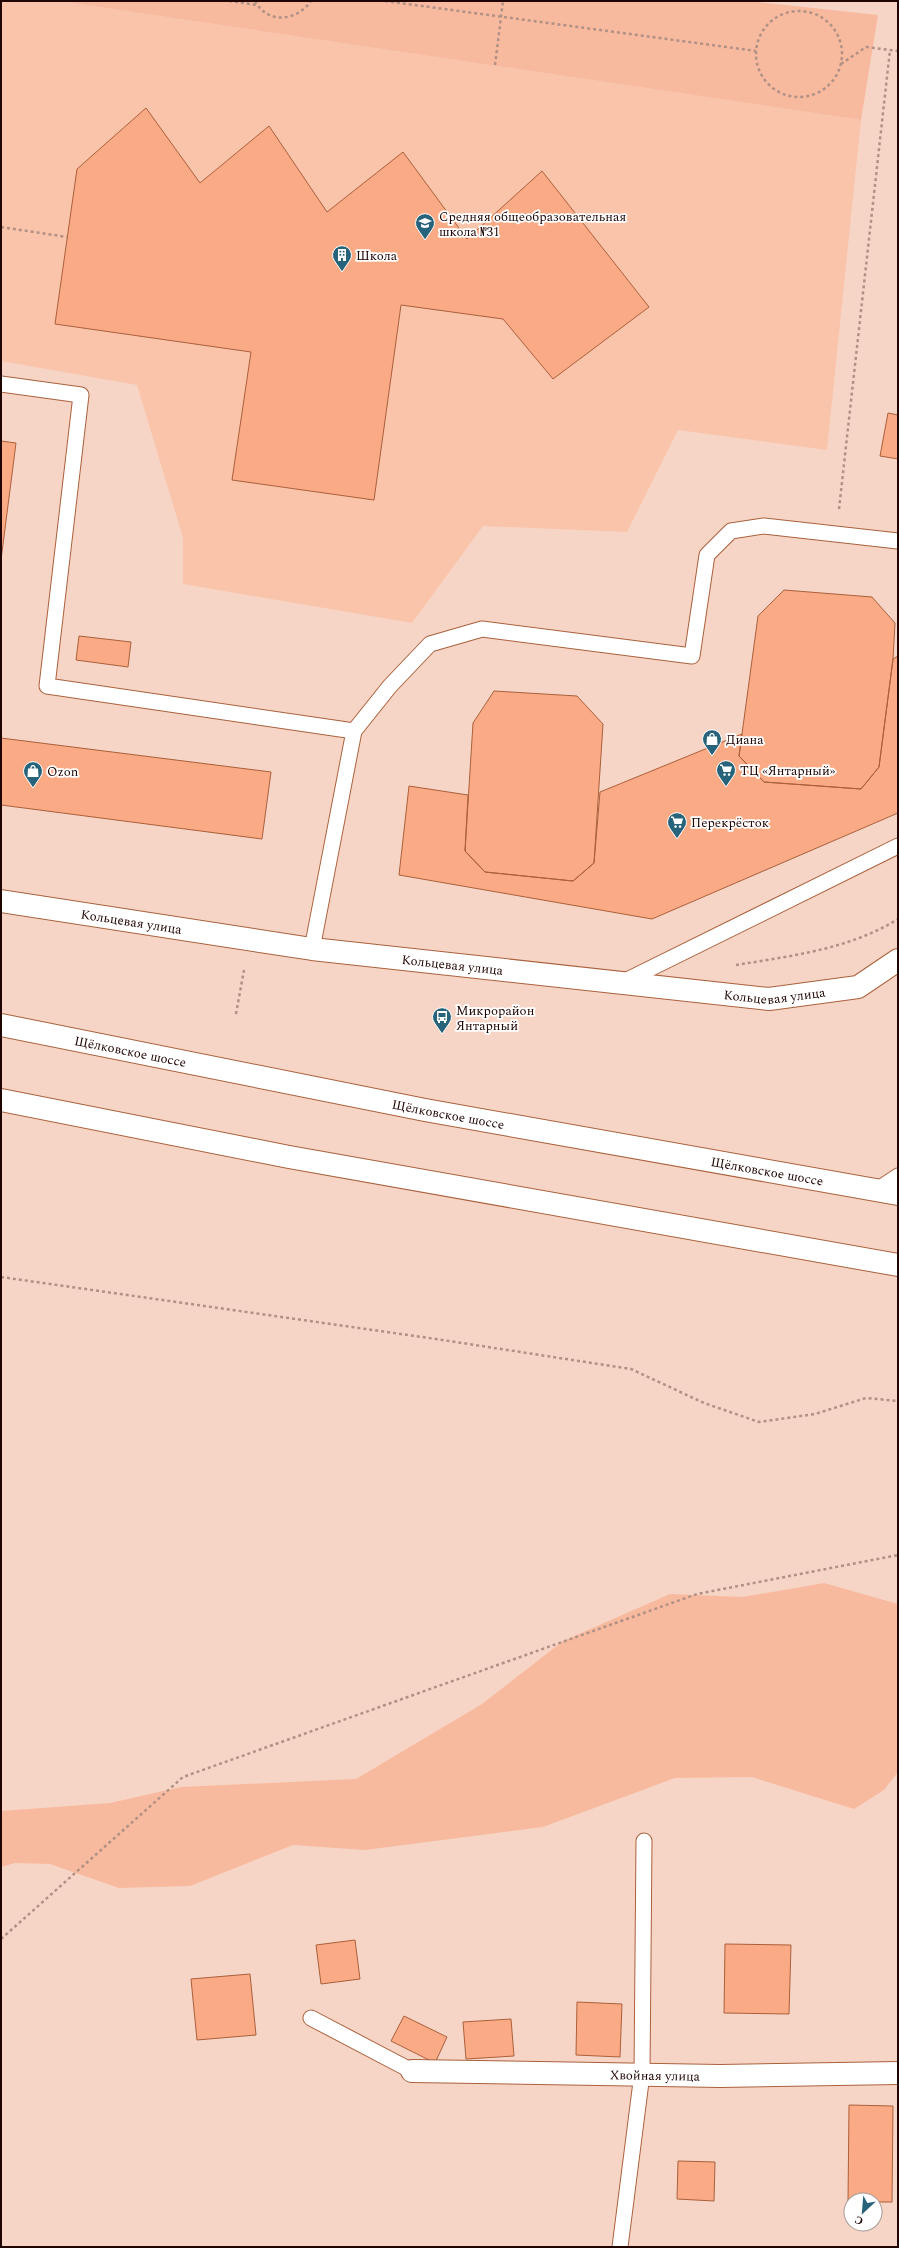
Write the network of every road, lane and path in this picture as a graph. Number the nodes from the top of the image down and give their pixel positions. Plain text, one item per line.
1 (229, 1) edge
2 (255, 1) edge
3 (311, 1) edge
4 (385, 1) edge
5 (503, 1) edge
6 (257, 5) junction
7 (501, 16) junction
8 (890, 50) junction
9 (756, 51) junction
10 (898, 51) edge
11 (841, 64) junction
12 (495, 65) dead end
13 (1, 227) edge
14 (67, 238) dead end
15 (1, 384) edge
16 (836, 534) junction
17 (898, 541) edge
18 (354, 731) junction
19 (898, 846) edge
20 (1, 901) edge
21 (898, 920) edge
22 (312, 949) junction
23 (898, 960) edge
24 (734, 965) dead end
25 (244, 970) dead end
26 (620, 983) junction
27 (236, 1014) dead end
28 (1, 1026) edge
29 (1, 1100) edge
30 (898, 1176) edge
31 (877, 1190) junction
32 (898, 1194) edge
33 (898, 1265) edge
34 (1, 1277) edge
35 (898, 1400) edge
36 (898, 1555) edge
37 (644, 1841) dead end
38 (1, 1939) edge
39 (311, 2018) dead end
40 (412, 2071) joint
41 (898, 2073) edge
42 (642, 2074) junction
43 (620, 2247) edge

1 - 6 path
2 - 6 path
3 - 6 path
4 - 7 path
5 - 7 path
7 - 9 path
7 - 12 path
8 - 10 path
8 - 11 path
8 - 16 path
9 - 11 path
9 - 11 path
13 - 14 path
15 - 18 lane
16 - 17 lane
16 - 18 lane
18 - 22 lane
19 - 26 lane
20 - 22 main road, Кольцевая улица
21 - 24 path
22 - 26 main road, Кольцевая улица
23 - 26 main road, Кольцевая улица
25 - 27 path
28 - 31 main road, Щёлковское шоссе
29 - 33 main road
30 - 31 lane
31 - 32 main road, Щёлковское шоссе
34 - 35 path
36 - 38 path
37 - 42 lane
39 - 40 lane
40 - 42 main road, Хвойная улица
41 - 42 main road, Хвойная улица
42 - 43 lane

